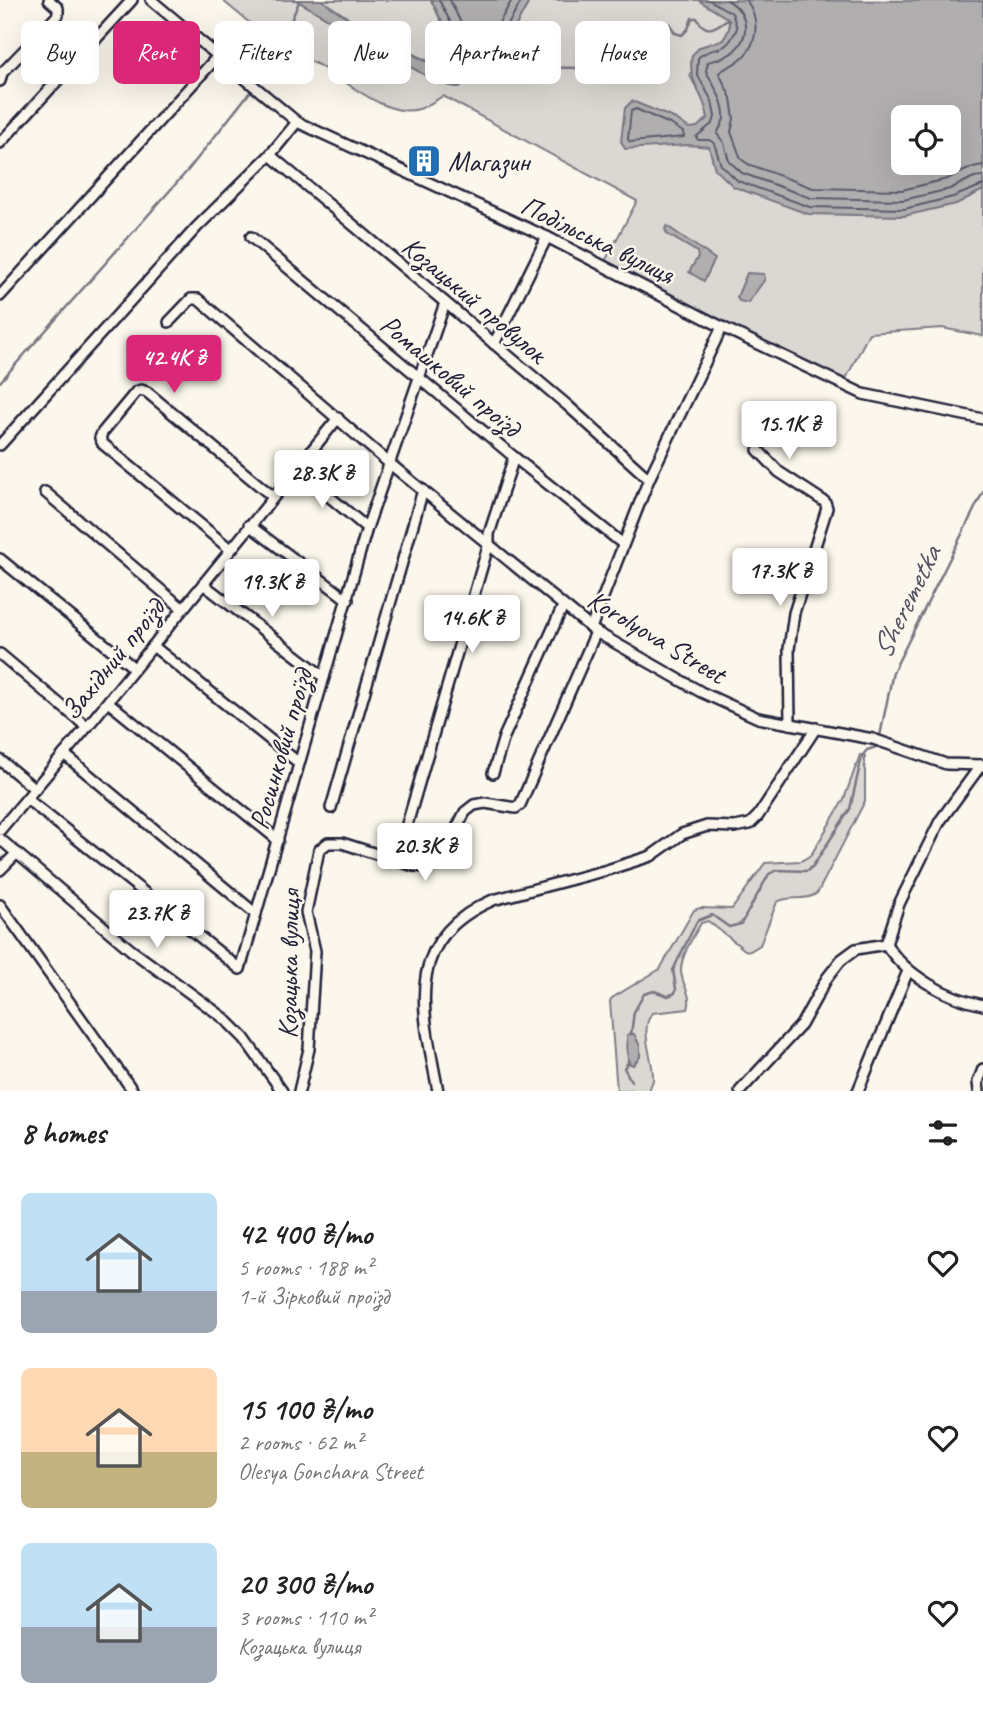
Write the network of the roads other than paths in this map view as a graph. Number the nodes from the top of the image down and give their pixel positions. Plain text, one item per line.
1 (49, 0) edge
2 (132, 0) edge
3 (151, 0) edge
4 (214, 53) edge
5 (214, 60) edge
6 (1, 75) edge
7 (252, 84) edge
8 (297, 122) junction
9 (0, 142) edge
10 (270, 155) junction
11 (251, 237) dead end
12 (547, 237) junction
13 (0, 296) edge
14 (444, 303) junction
15 (169, 322) dead end
16 (722, 327) junction
17 (494, 344) junction
18 (419, 378) junction
19 (338, 418) junction
20 (983, 419) edge
21 (0, 445) edge
22 (758, 450) dead end
23 (514, 457) junction
24 (389, 463) junction
25 (296, 469) junction
26 (649, 479) junction
27 (423, 490) junction
28 (45, 492) dead end
29 (272, 496) junction
30 (249, 525) junction
31 (367, 528) junction
32 (489, 543) junction
33 (623, 544) junction
34 (230, 549) junction
35 (0, 559) edge
36 (203, 584) junction
37 (348, 600) junction
38 (563, 606) junction
39 (182, 608) junction
40 (593, 630) junction
41 (153, 646) junction
42 (0, 654) edge
43 (134, 668) junction
44 (324, 677) junction
45 (107, 702) junction
46 (790, 724) junction
47 (87, 727) junction
48 (816, 728) junction
49 (64, 754) junction
50 (0, 760) edge
51 (299, 763) junction
52 (982, 765) edge
53 (493, 773) dead end
54 (35, 789) junction
55 (27, 799) junction
56 (331, 808) dead end
57 (0, 830) edge
58 (0, 839) edge
59 (278, 840) junction
60 (401, 845) dead end
61 (18, 853) junction
62 (0, 870) edge
63 (0, 905) edge
64 (256, 914) junction
65 (886, 944) junction
66 (908, 971) junction
67 (983, 1005) edge
68 (983, 1069) edge
69 (133, 1091) edge
70 (282, 1091) edge
71 (299, 1091) edge
72 (438, 1091) edge
73 (740, 1091) edge
74 (858, 1091) edge
75 (979, 1091) edge

1 - 6 street
2 - 9 street
3 - 4 street, Подільська вулиця
5 - 13 street
7 - 8 street, Подільська вулиця
8 - 10 street
8 - 12 street, Подільська вулиця
10 - 14 street, Козацький провулок
10 - 21 street
11 - 18 street, Ромашковий проїзд
12 - 16 street, Подільська вулиця
12 - 17 street
14 - 17 street, Козацький провулок
14 - 18 street, Росинковий проїзд
15 - 19 street, Korolyova Street
16 - 20 street, Подільська вулиця
16 - 26 street, Козацька вулиця
17 - 26 street, Козацький провулок
18 - 23 street, Ромашковий проїзд
18 - 24 street, Росинковий проїзд
19 - 24 street, Korolyova Street
19 - 25 street, Західний проїзд
22 - 46 street
23 - 32 street
23 - 33 street, Ромашковий проїзд
24 - 27 street, Korolyova Street
24 - 31 street, Росинковий проїзд
25 - 29 street, Західний проїзд
25 - 31 street
26 - 33 street, Козацька вулиця
27 - 32 street, Korolyova Street
27 - 56 street
28 - 39 street
29 - 30 street, Західний проїзд
29 - 34 street
30 - 34 street, Західний проїзд
30 - 37 street
31 - 37 street, Росинковий проїзд
32 - 38 street, Korolyova Street
32 - 60 street
33 - 40 street, Козацька вулиця
34 - 36 street, Західний проїзд
35 - 43 street
36 - 39 street, Західний проїзд
36 - 44 street
37 - 44 street, Росинковий проїзд
38 - 40 street, Korolyova Street
38 - 53 street
39 - 41 street, Західний проїзд
40 - 46 street, Korolyova Street
40 - 71 street, Козацька вулиця
41 - 43 street, Західний проїзд
41 - 51 street
42 - 47 street
43 - 45 street, Західний проїзд
44 - 51 street, Росинковий проїзд
45 - 47 street, Західний проїзд
45 - 59 street
46 - 48 street, Korolyova Street
47 - 49 street, Західний проїзд
48 - 52 street, Korolyova Street
48 - 72 street
49 - 54 street, Західний проїзд
49 - 64 street
50 - 54 street
51 - 59 street, Росинковий проїзд
52 - 65 street
54 - 55 street, Західний проїзд
55 - 57 street, Західний проїзд
55 - 64 street, Росинковий проїзд
58 - 61 street
59 - 64 street, Росинковий проїзд
61 - 62 street
61 - 70 street
63 - 69 street
65 - 66 street
65 - 73 street
66 - 67 street
66 - 74 street
68 - 75 street

